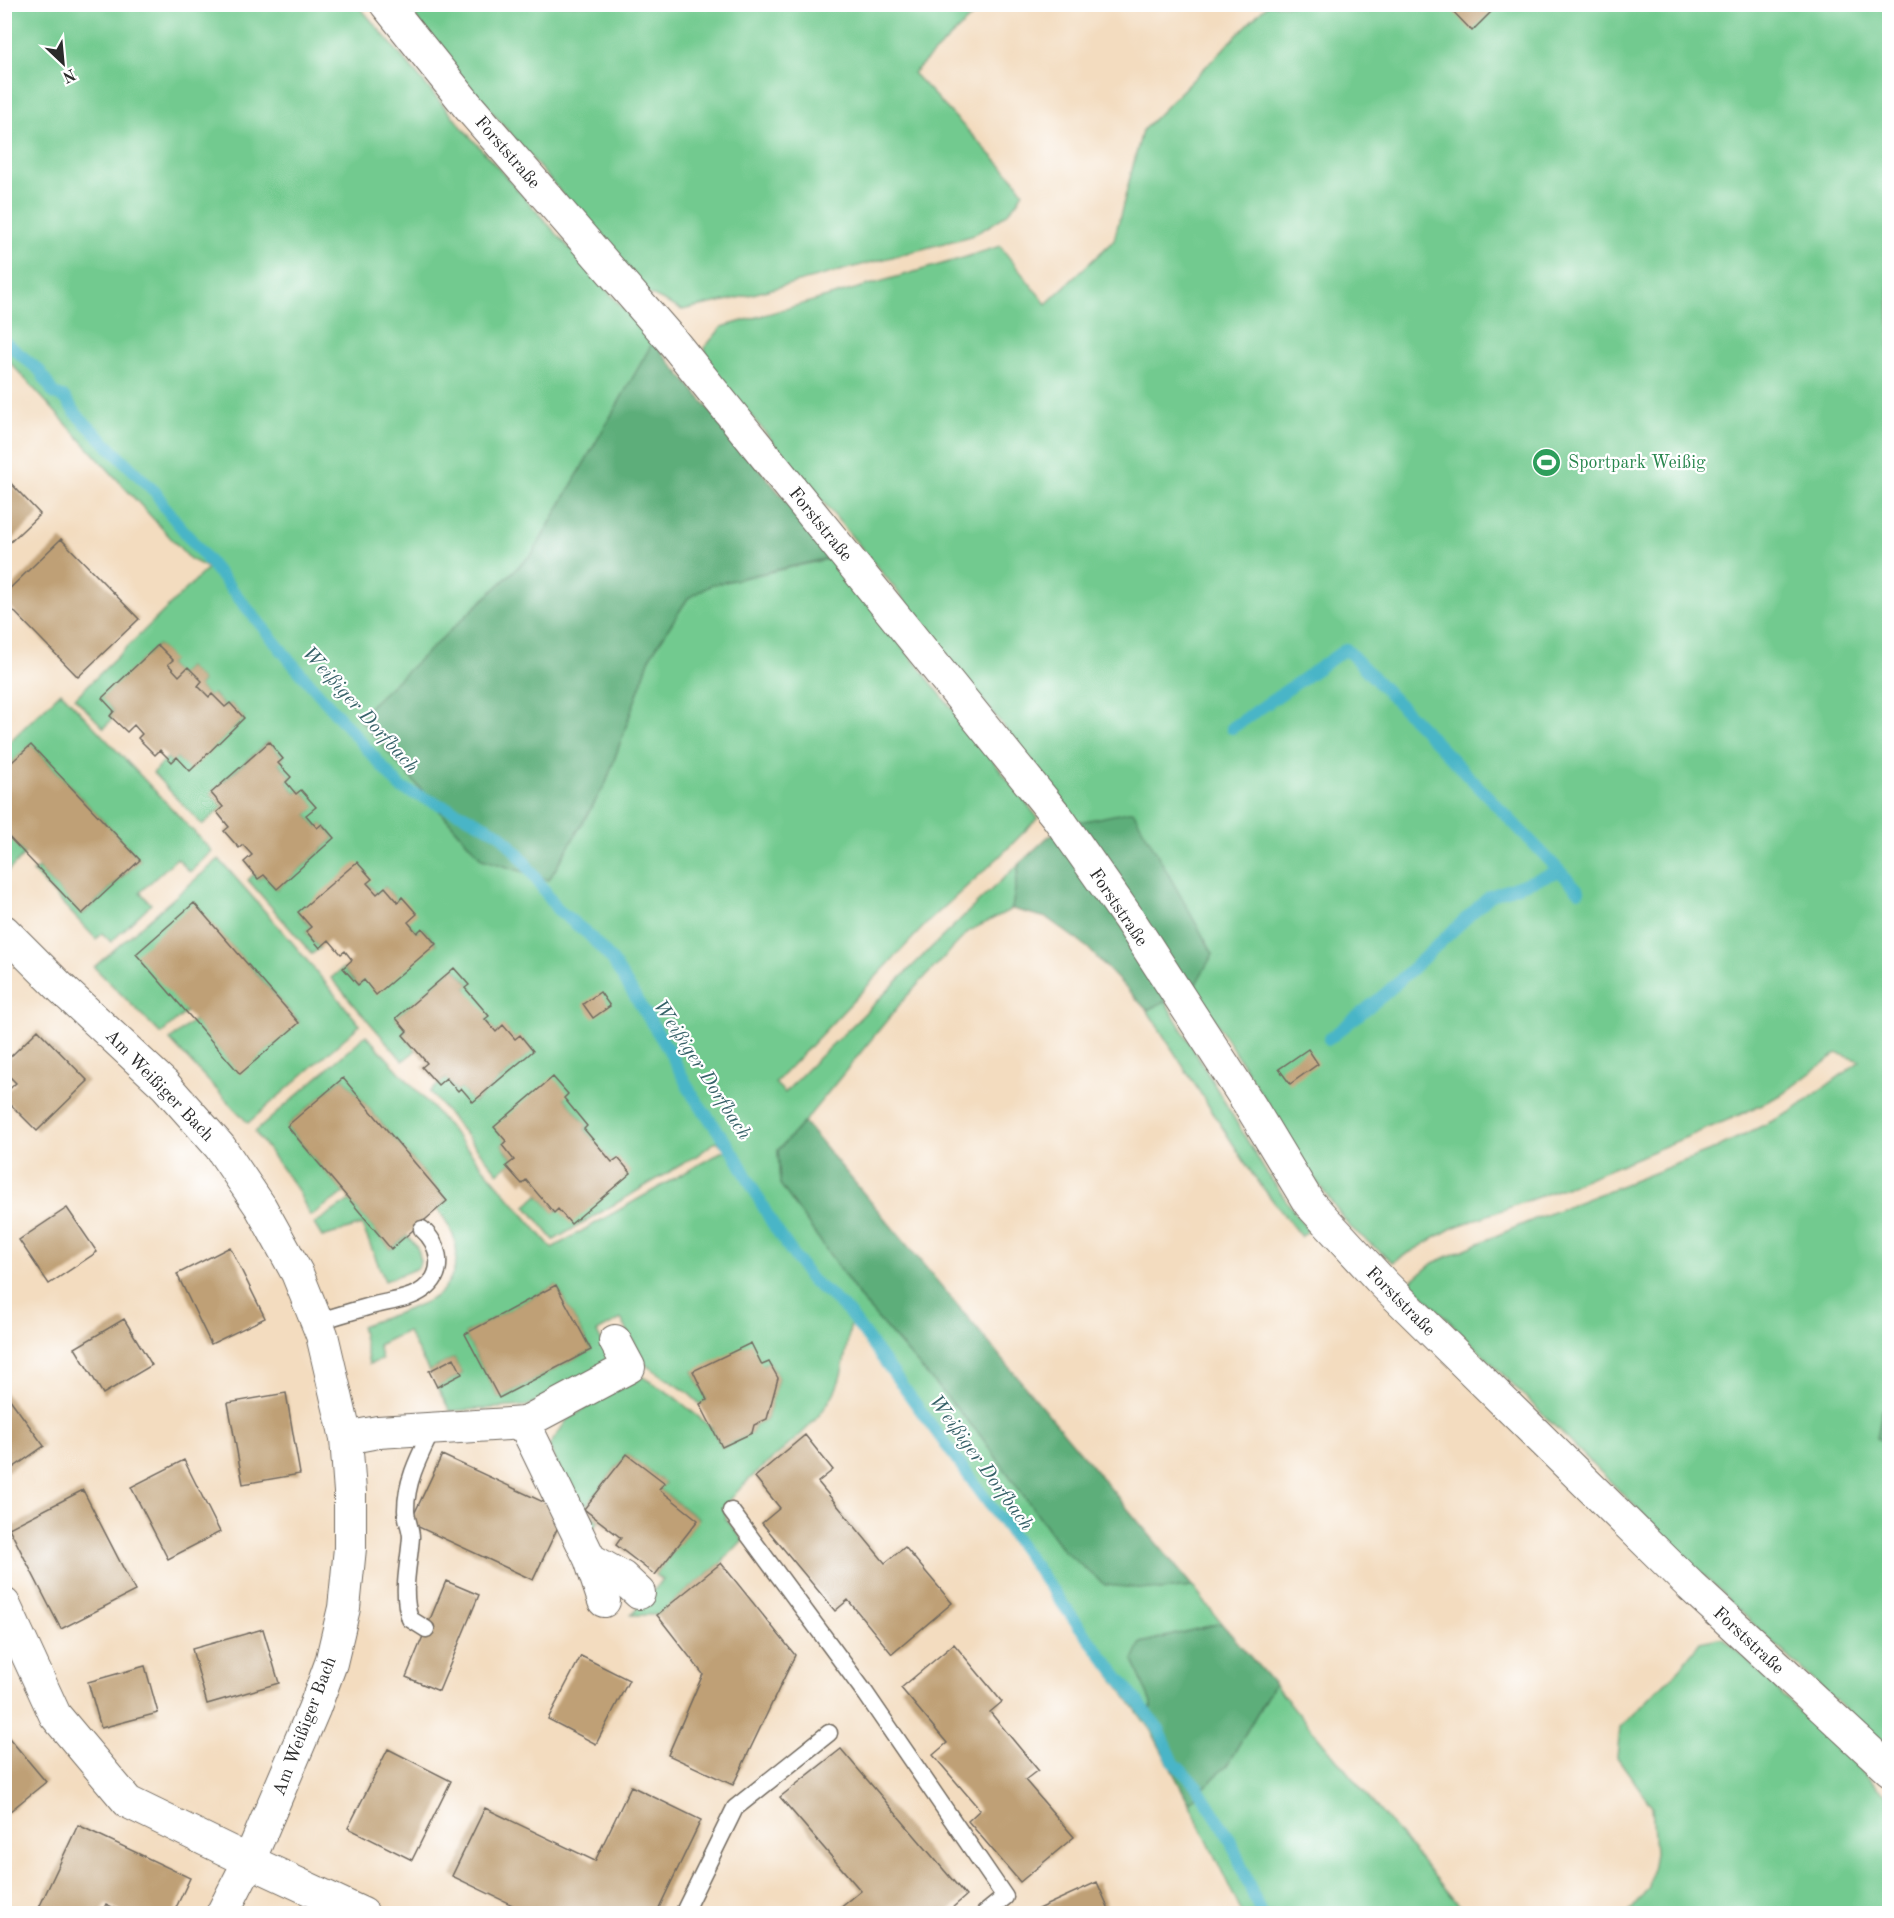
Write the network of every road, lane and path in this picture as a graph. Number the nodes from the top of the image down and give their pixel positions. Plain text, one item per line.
1 (386, 4) edge
2 (4, 931) edge
3 (422, 1229) dead end
4 (317, 1322) junction
5 (615, 1341) dead end
6 (524, 1423) junction
7 (433, 1428) junction
8 (346, 1437) junction
9 (731, 1511) dead end
10 (590, 1559) junction
11 (639, 1593) dead end
12 (604, 1601) dead end
13 (4, 1604) edge
14 (426, 1629) dead end
15 (829, 1733) dead end
16 (1890, 1770) edge
17 (249, 1861) junction
18 (222, 1914) edge
19 (363, 1914) edge
20 (682, 1914) edge
21 (984, 1914) edge

1 - 16 street, Forststraße
2 - 4 street, Am Weißiger Bach
3 - 4 lane
4 - 8 street, Am Weißiger Bach
5 - 6 street
6 - 7 street
6 - 10 street
7 - 8 street
7 - 14 lane
8 - 17 street, Am Weißiger Bach
9 - 21 lane
10 - 11 street
10 - 12 street
13 - 17 street
15 - 20 lane
17 - 18 street, Am Weißiger Bach
17 - 19 street

